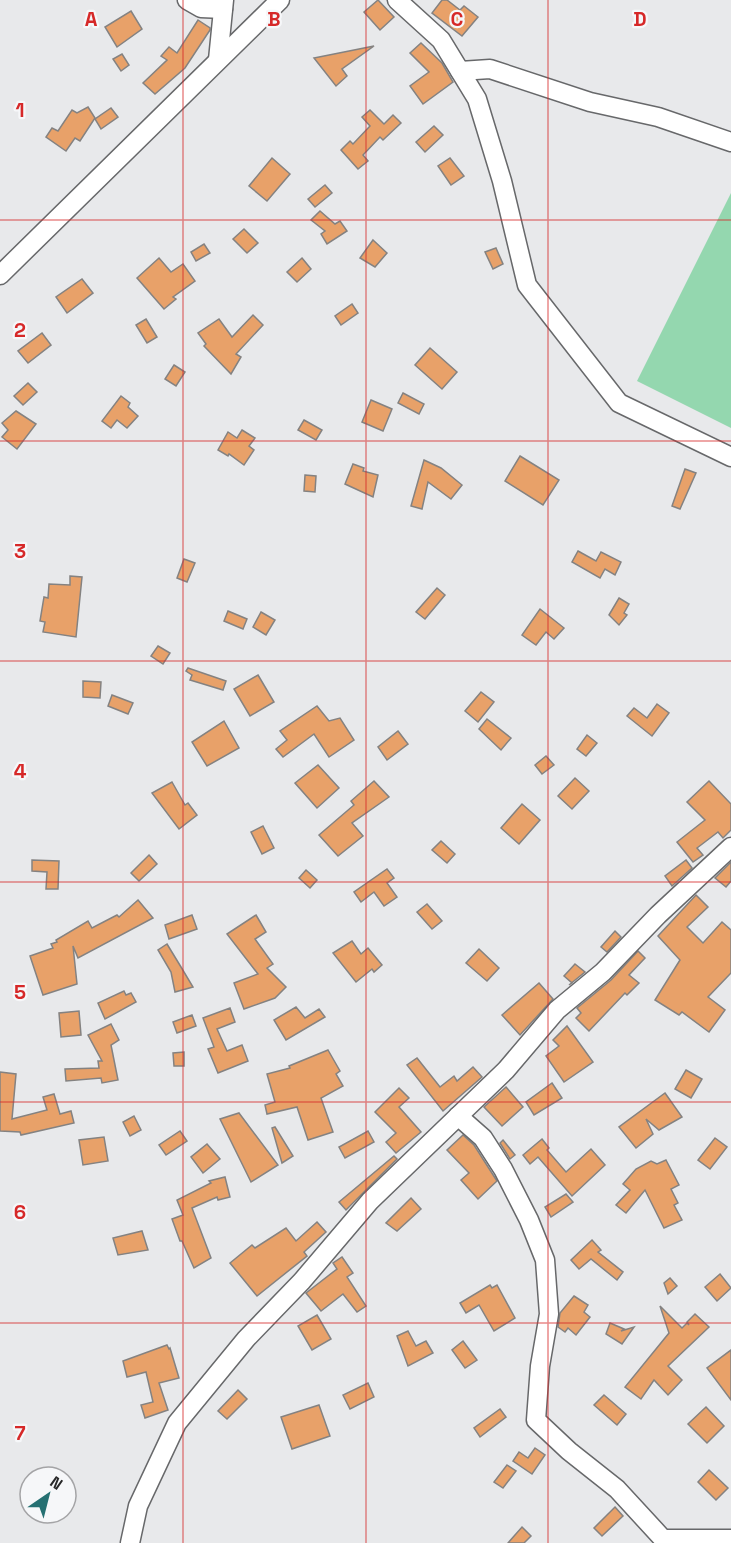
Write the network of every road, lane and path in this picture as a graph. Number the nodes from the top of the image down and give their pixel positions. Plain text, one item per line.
1 (187, 0) edge
2 (280, 0) edge
3 (397, 0) edge
4 (224, 5) edge
5 (218, 60) junction
6 (460, 71) junction
7 (731, 142) edge
8 (0, 275) edge
9 (731, 457) edge
10 (731, 847) edge
11 (458, 1116) junction
12 (731, 1539) edge
13 (662, 1541) edge
14 (130, 1543) edge

1 - 4 street
2 - 5 street
3 - 6 street
4 - 5 street
5 - 8 street
6 - 7 street
6 - 9 street
10 - 11 street
11 - 13 street
11 - 14 street
12 - 13 street

